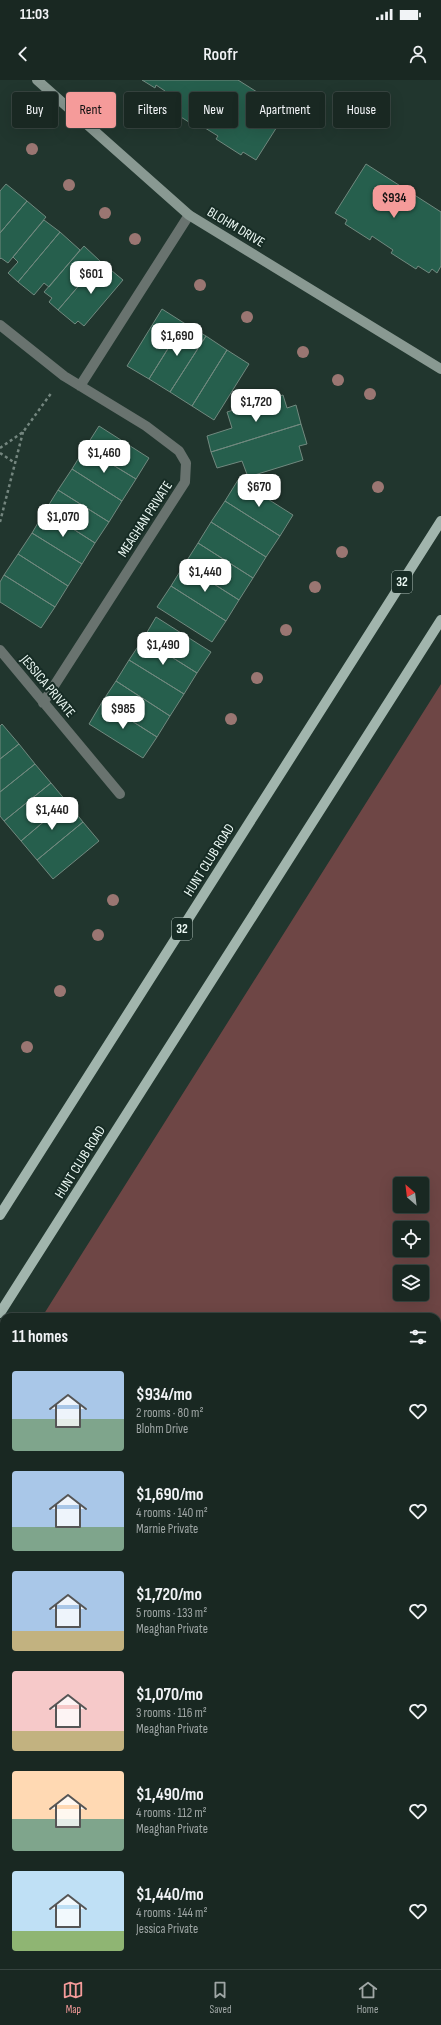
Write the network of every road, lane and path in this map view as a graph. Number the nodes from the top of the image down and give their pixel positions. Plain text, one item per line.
1 (37, 80) edge
2 (189, 215) junction
3 (0, 325) edge
4 (441, 370) edge
5 (64, 376) junction
6 (80, 386) junction
7 (23, 432) junction
8 (0, 448) edge
9 (0, 453) edge
10 (15, 463) junction
11 (441, 521) edge
12 (0, 522) edge
13 (441, 620) edge
14 (0, 650) edge
15 (43, 703) junction
16 (120, 794) dead end
17 (0, 1215) edge
18 (0, 1313) edge

1 - 2 street, BLOHM DRIVE
2 - 4 street, BLOHM DRIVE
2 - 6 street
3 - 5 street, MEAGHAN PRIVATE
5 - 6 street, MEAGHAN PRIVATE
5 - 7 path
6 - 15 street, MEAGHAN PRIVATE
7 - 8 path
7 - 10 path
9 - 10 path
10 - 12 path
11 - 17 main road, HUNT CLUB ROAD / 32
13 - 18 main road, HUNT CLUB ROAD
14 - 15 street, JESSICA PRIVATE
15 - 16 street, JESSICA PRIVATE

